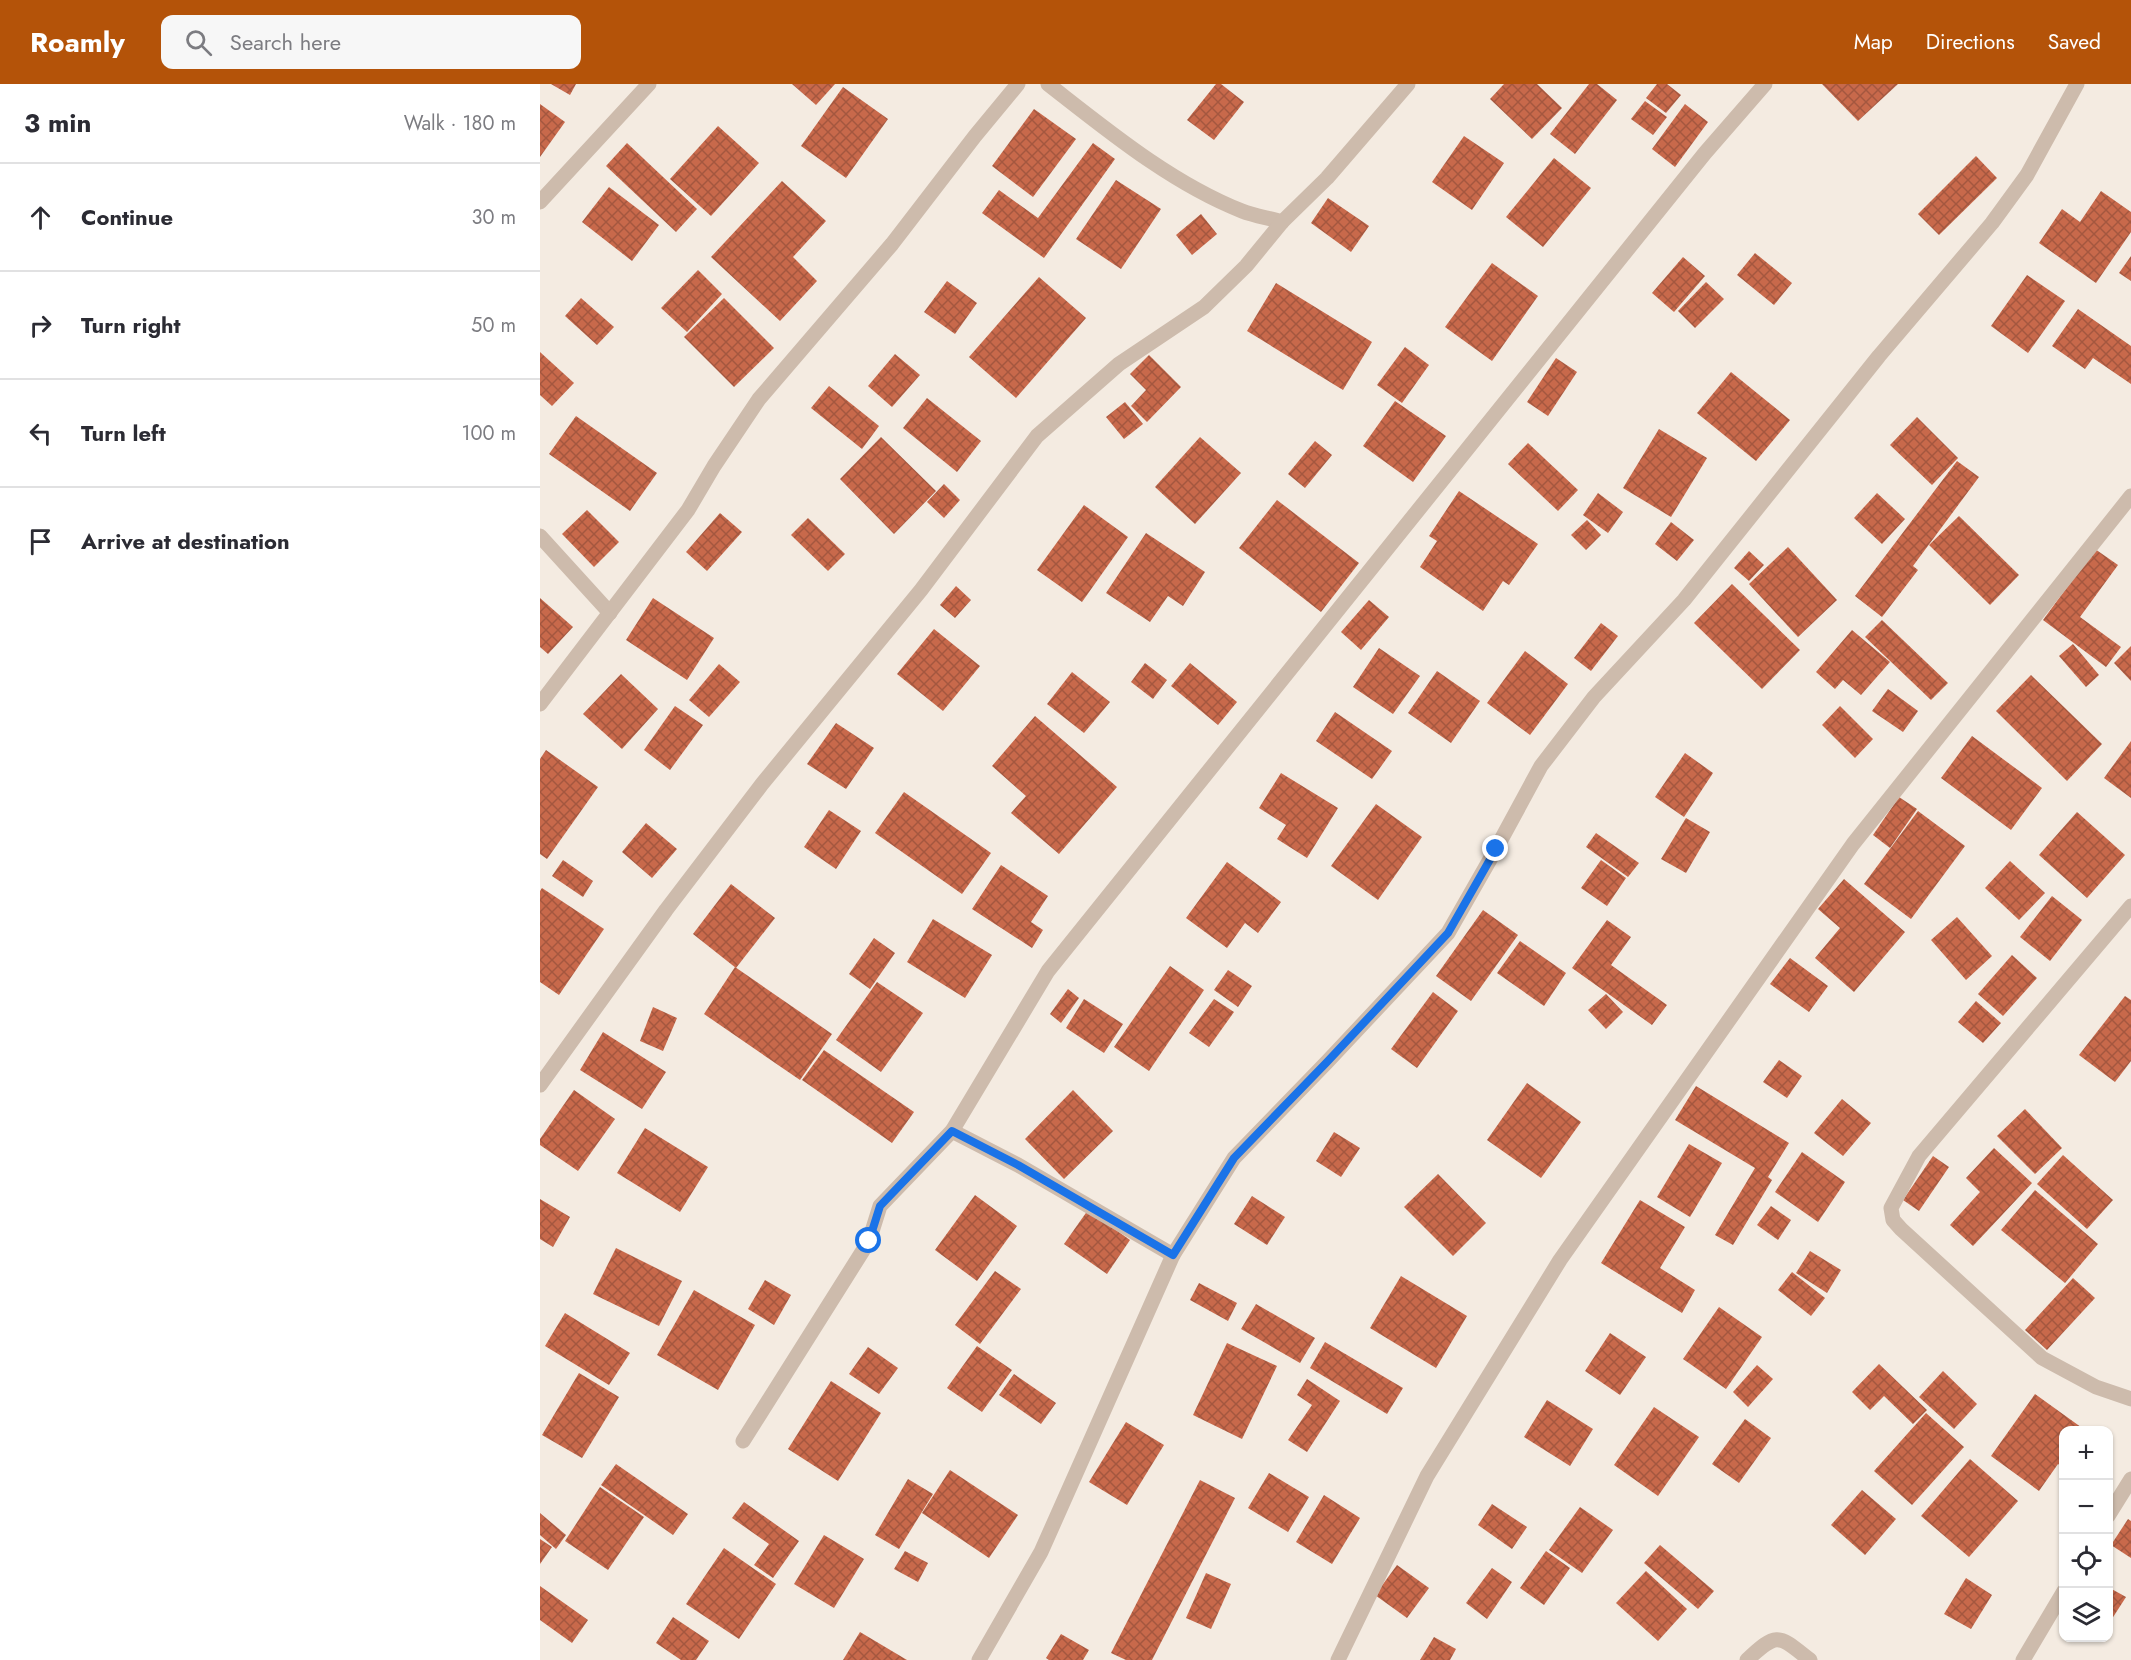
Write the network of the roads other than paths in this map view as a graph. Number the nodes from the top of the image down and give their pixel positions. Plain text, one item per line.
1 (649, 84) edge
2 (1018, 84) edge
3 (1048, 84) edge
4 (1408, 84) edge
5 (1764, 84) edge
6 (2077, 84) edge
7 (540, 202) edge
8 (1282, 222) junction
9 (2131, 495) edge
10 (540, 536) edge
11 (610, 613) junction
12 (540, 704) edge
13 (2131, 906) edge
14 (540, 1085) edge
15 (952, 1131) junction
16 (1173, 1255) junction
17 (2131, 1399) edge
18 (743, 1441) dead end
19 (2131, 1479) edge
20 (2113, 1509) edge
21 (2059, 1599) edge
22 (979, 1660) edge
23 (1338, 1660) edge
24 (1747, 1660) edge
25 (1810, 1660) edge
26 (2023, 1660) edge

1 - 7 street
2 - 11 street
3 - 8 street
4 - 8 street
5 - 15 street
6 - 16 street
8 - 14 street
9 - 23 street
10 - 11 street
11 - 12 street
13 - 17 street
15 - 16 street
15 - 18 street
16 - 22 street
19 - 20 street
21 - 26 street
24 - 25 street

